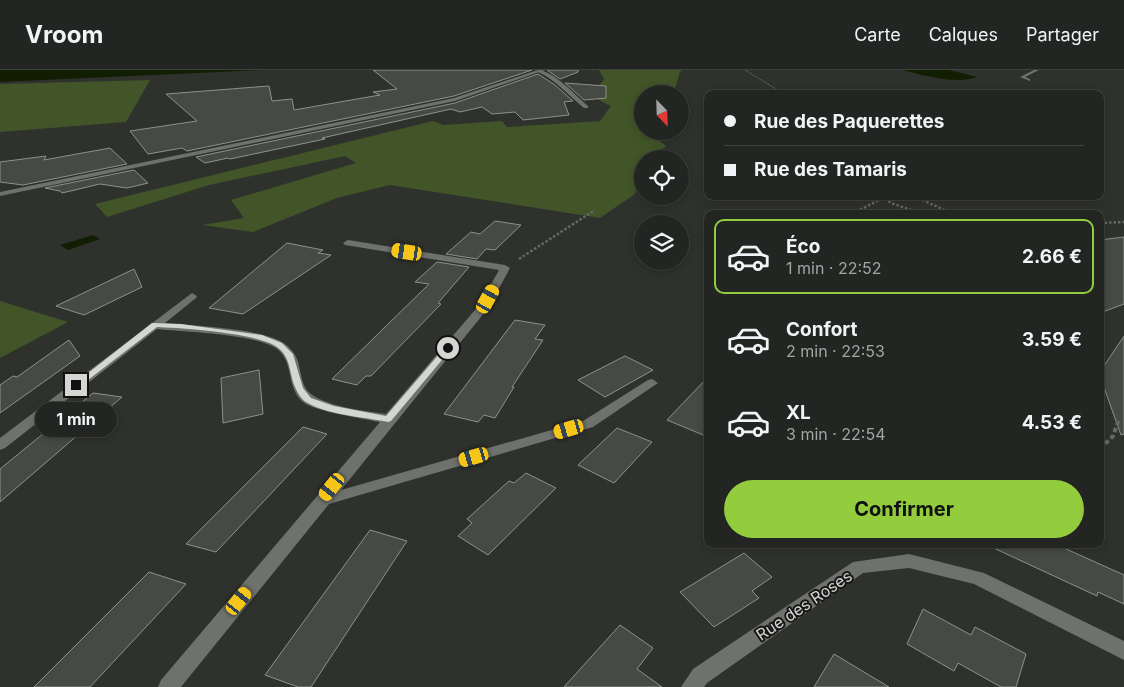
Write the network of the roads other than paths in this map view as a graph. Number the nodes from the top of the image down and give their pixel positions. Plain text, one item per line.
1 (542, 70) edge
2 (1037, 70) edge
3 (1029, 80) dead end
4 (586, 107) dead end
5 (0, 194) edge
6 (348, 243) dead end
7 (192, 296) dead end
8 (155, 325) junction
9 (652, 383) dead end
10 (388, 419) junction
11 (0, 445) edge
12 (321, 501) junction
13 (1124, 651) edge
14 (168, 687) edge
15 (691, 687) edge

1 - 4 street
1 - 5 street
2 - 3 lane
6 - 10 street
7 - 8 street
8 - 10 street
8 - 11 street
9 - 12 street
10 - 12 street
12 - 14 street
13 - 15 street, Rue des Roses

